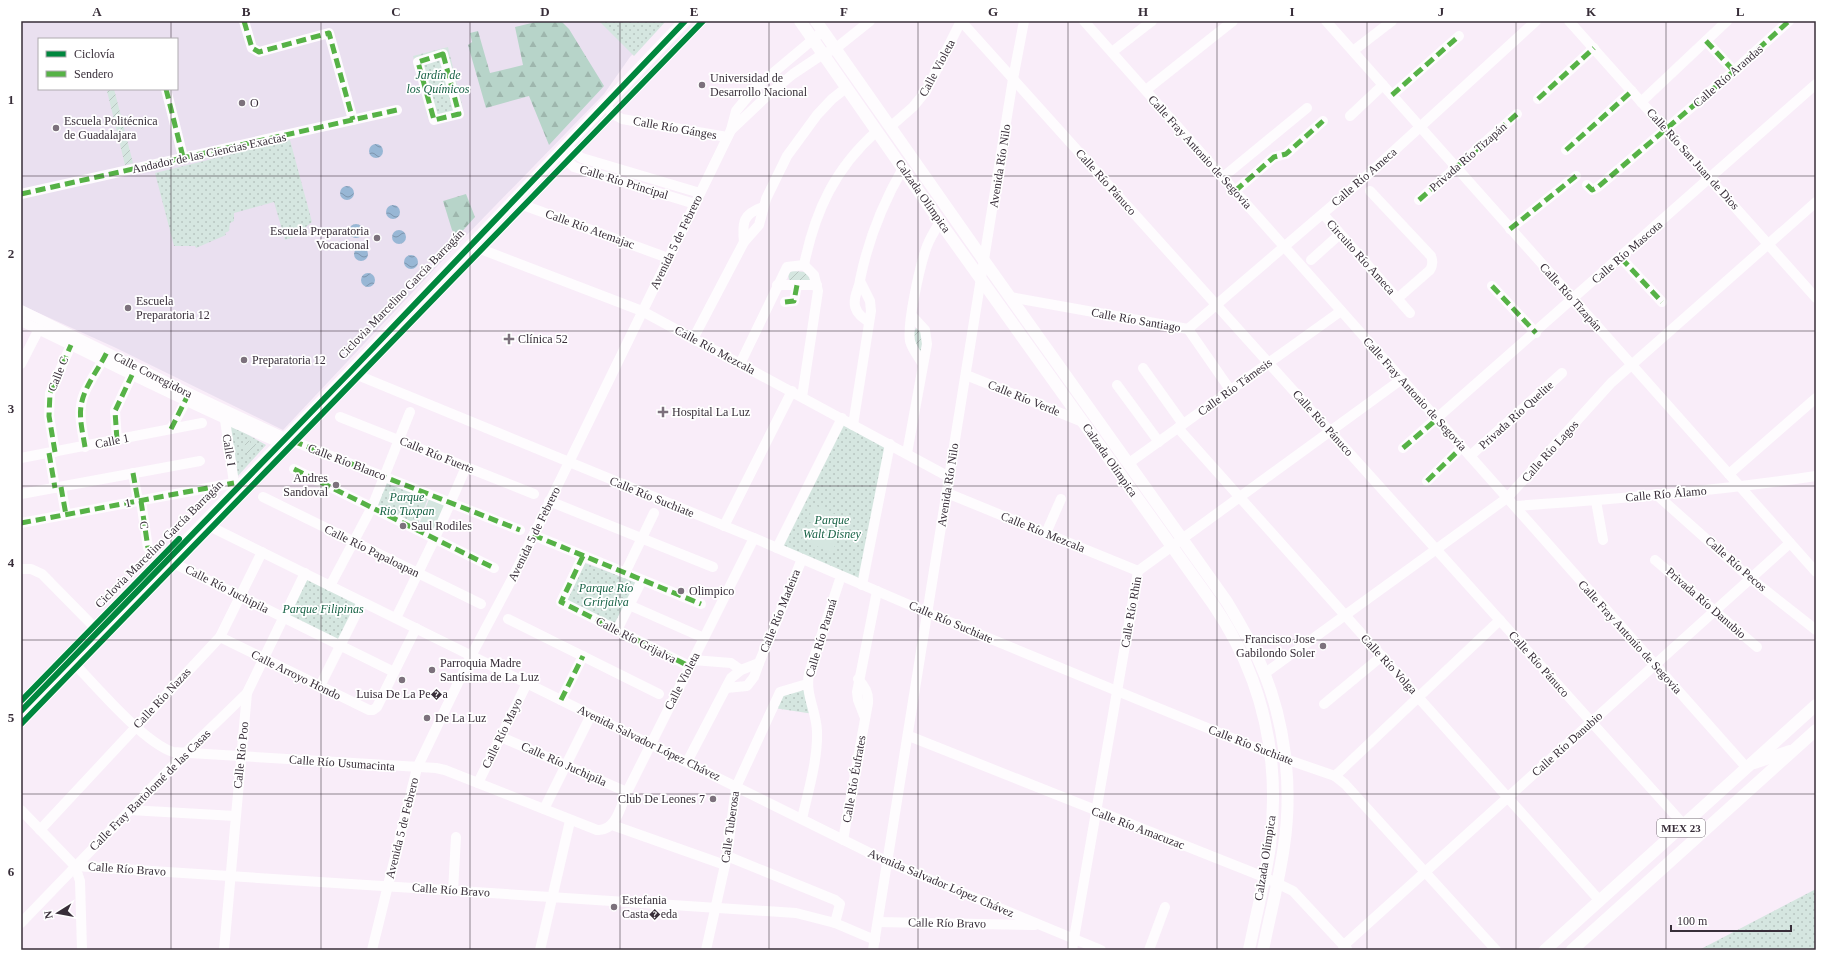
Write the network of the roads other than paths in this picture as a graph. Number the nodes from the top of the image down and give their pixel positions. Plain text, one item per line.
1 (244, 21) edge
2 (685, 21) edge
3 (800, 21) edge
4 (816, 21) edge
5 (870, 21) edge
6 (961, 21) edge
7 (1024, 21) edge
8 (1084, 21) edge
9 (1152, 21) edge
10 (1233, 21) edge
11 (1326, 21) edge
12 (1392, 21) edge
13 (1536, 21) edge
14 (1569, 21) edge
15 (1728, 21) edge
16 (1789, 21) edge
17 (823, 31) junction
18 (1459, 36) dead end
19 (812, 40) junction
20 (1706, 41) junction
21 (1594, 48) junction
22 (836, 49) junction
23 (1112, 52) junction
24 (1353, 52) junction
25 (823, 54) junction
26 (1734, 71) junction
27 (1013, 79) junction
28 (1816, 84) edge
29 (1383, 85) junction
30 (846, 88) junction
31 (166, 90) edge
32 (1146, 90) junction
33 (1632, 91) junction
34 (1392, 95) junction
35 (1538, 99) dead end
36 (1641, 102) junction
37 (604, 105) junction
38 (1307, 108) dead end
39 (397, 110) dead end
40 (1517, 114) dead end
41 (1350, 116) dead end
42 (448, 117) joint
43 (353, 120) junction
44 (1323, 121) dead end
45 (890, 127) junction
46 (1421, 128) junction
47 (1666, 130) junction
48 (877, 131) junction
49 (729, 134) junction
50 (562, 148) junction
51 (1566, 150) dead end
52 (184, 157) junction
53 (903, 168) junction
54 (1456, 168) junction
55 (1576, 176) dead end
56 (1222, 177) junction
57 (1710, 179) junction
58 (1587, 185) dead end
59 (1235, 191) junction
60 (1370, 191) dead end
61 (700, 193) junction
62 (21, 194) edge
63 (1419, 200) dead end
64 (512, 201) junction
65 (1816, 202) edge
66 (695, 204) junction
67 (763, 207) junction
68 (1323, 214) junction
69 (940, 222) junction
70 (1510, 228) junction
71 (1340, 234) junction
72 (744, 242) junction
73 (470, 245) junction
74 (1769, 245) junction
75 (1285, 247) junction
76 (668, 258) junction
77 (1621, 258) junction
78 (1311, 260) dead end
79 (985, 262) junction
80 (804, 265) junction
81 (982, 279) junction
82 (860, 281) junction
83 (777, 285) junction
84 (797, 285) junction
85 (817, 285) junction
86 (1492, 286) dead end
87 (1815, 295) edge
88 (1010, 297) junction
89 (1398, 298) junction
90 (1574, 300) junction
91 (785, 302) dead end
92 (1662, 302) dead end
93 (1216, 304) junction
94 (21, 310) edge
95 (642, 311) junction
96 (1341, 311) junction
97 (1410, 313) dead end
98 (912, 316) junction
99 (21, 320) edge
100 (870, 322) junction
101 (39, 329) junction
102 (1188, 329) junction
103 (1536, 333) junction
104 (693, 339) junction
105 (71, 345) junction
106 (105, 356) junction
107 (922, 363) junction
108 (1269, 363) junction
109 (21, 364) edge
110 (740, 364) junction
111 (1632, 365) junction
112 (1144, 368) dead end
113 (350, 372) junction
114 (966, 374) junction
115 (1562, 374) dead end
116 (132, 375) junction
117 (1402, 379) junction
118 (1117, 385) dead end
119 (1231, 391) junction
120 (792, 392) junction
121 (802, 397) junction
122 (187, 398) junction
123 (1816, 398) edge
124 (410, 412) dead end
125 (226, 415) junction
126 (340, 417) dead end
127 (842, 418) junction
128 (1437, 419) junction
129 (1083, 422) junction
130 (202, 424) dead end
131 (853, 424) junction
132 (1181, 426) junction
133 (171, 429) junction
134 (1330, 432) junction
135 (117, 440) junction
136 (399, 440) junction
137 (283, 441) junction
138 (1159, 442) junction
139 (890, 444) junction
140 (85, 447) junction
141 (1462, 447) junction
142 (1403, 448) dead end
143 (52, 453) junction
144 (907, 453) junction
145 (1470, 456) junction
146 (21, 458) edge
147 (200, 461) dead end
148 (569, 462) junction
149 (1129, 463) junction
150 (466, 467) junction
151 (294, 469) dead end
152 (133, 473) junction
153 (1729, 474) junction
154 (384, 476) junction
155 (1816, 476) edge
156 (949, 477) junction
157 (1427, 481) dead end
158 (235, 486) junction
159 (58, 487) junction
160 (1740, 487) junction
161 (947, 493) junction
162 (21, 494) edge
163 (534, 494) dead end
164 (1658, 496) junction
165 (263, 497) dead end
166 (1240, 497) junction
167 (1507, 498) junction
168 (1061, 499) dead end
169 (139, 501) junction
170 (549, 501) junction
171 (1596, 501) junction
172 (450, 503) junction
173 (1514, 506) junction
174 (372, 507) junction
175 (654, 512) dead end
176 (66, 515) junction
177 (21, 523) edge
178 (203, 523) junction
179 (724, 526) junction
180 (520, 530) dead end
181 (1046, 533) junction
182 (533, 535) junction
183 (435, 538) junction
184 (642, 538) junction
185 (754, 538) junction
186 (1182, 539) junction
187 (1603, 540) dead end
188 (353, 542) junction
189 (1790, 543) junction
190 (1172, 547) junction
191 (148, 548) dead end
192 (777, 548) junction
193 (1436, 549) junction
194 (262, 552) junction
195 (583, 556) junction
196 (802, 559) junction
197 (167, 560) junction
198 (1655, 560) dead end
199 (713, 567) dead end
200 (494, 568) dead end
201 (21, 569) edge
202 (1138, 571) junction
203 (1816, 572) edge
204 (305, 573) junction
205 (625, 573) junction
206 (418, 574) junction
207 (841, 576) junction
208 (1750, 578) junction
209 (642, 580) junction
210 (862, 585) junction
211 (330, 586) junction
212 (877, 591) junction
213 (241, 595) junction
214 (362, 602) junction
215 (481, 604) dead end
216 (701, 604) dead end
217 (629, 605) junction
218 (1714, 611) junction
219 (928, 613) junction
220 (1345, 616) junction
221 (283, 617) junction
222 (396, 618) junction
223 (508, 619) dead end
224 (1500, 620) junction
225 (416, 628) junction
226 (617, 630) junction
227 (1816, 630) edge
228 (98, 631) junction
229 (220, 637) junction
230 (704, 638) junction
231 (340, 645) junction
232 (1757, 647) dead end
233 (471, 656) junction
234 (583, 656) junction
235 (1382, 656) junction
236 (263, 658) junction
237 (71, 660) junction
238 (691, 663) junction
239 (759, 663) junction
240 (1655, 664) junction
241 (741, 670) junction
242 (394, 672) junction
243 (1264, 674) junction
244 (527, 683) junction
245 (807, 684) junction
246 (320, 686) junction
247 (726, 688) junction
248 (1117, 691) junction
249 (247, 693) junction
250 (659, 694) dead end
251 (1419, 696) junction
252 (561, 700) junction
253 (1324, 704) dead end
254 (1816, 705) edge
255 (21, 711) edge
256 (591, 715) junction
257 (1591, 722) junction
258 (136, 726) junction
259 (1816, 730) edge
260 (909, 736) junction
261 (501, 737) junction
262 (650, 744) junction
263 (1795, 749) junction
264 (185, 753) junction
265 (1271, 754) junction
266 (240, 757) junction
267 (1285, 759) junction
268 (687, 762) junction
269 (566, 765) junction
270 (1747, 766) junction
271 (417, 768) junction
272 (1335, 776) junction
273 (478, 783) junction
274 (736, 787) junction
275 (627, 792) junction
276 (1508, 797) junction
277 (544, 809) junction
278 (21, 810) edge
279 (130, 810) junction
280 (1096, 811) junction
281 (235, 816) junction
282 (570, 820) junction
283 (802, 820) junction
284 (612, 825) junction
285 (1684, 825) junction
286 (40, 830) junction
287 (456, 837) dead end
288 (844, 840) junction
289 (726, 860) junction
290 (888, 862) junction
291 (75, 866) junction
292 (1425, 872) junction
293 (230, 876) junction
294 (1264, 877) junction
295 (1277, 883) junction
296 (387, 886) junction
297 (453, 891) junction
298 (553, 897) junction
299 (1600, 900) junction
300 (1165, 907) dead end
301 (716, 909) junction
302 (878, 922) junction
303 (21, 923) edge
304 (835, 923) junction
305 (1041, 925) junction
306 (1074, 939) junction
307 (874, 945) edge
308 (1345, 948) edge
309 (82, 950) edge
310 (224, 950) edge
311 (372, 950) edge
312 (540, 950) edge
313 (706, 950) edge
314 (1072, 950) edge
315 (1100, 950) edge
316 (1149, 950) edge
317 (1249, 950) edge
318 (1263, 950) edge
319 (1496, 950) edge
320 (1545, 950) edge
321 (1572, 950) edge

1 - 43 street
2 - 37 main road
3 - 19 main road, Calzada Olímpica
4 - 17 main road, Calzada Olímpica
5 - 22 street, Avenida 5 de Febrero
6 - 27 street, Calle Río Pánuco
6 - 45 street, Calle Violeta
7 - 27 street, Avenida Río Nilo
8 - 23 street, Calle Fray Antonio de Segovia
9 - 23 street
10 - 32 street
11 - 24 street, Calle Río Tizapán
12 - 24 street
13 - 46 street, Calle Río Ameca
14 - 21 street, Calle Río San Juan de Dios
15 - 20 street
16 - 26 street, Calle Río Arandas
17 - 19 street, Avenida 5 de Febrero
17 - 22 main road, Calzada Olímpica
18 - 34 street
19 - 25 main road, Calzada Olímpica
19 - 49 street, Avenida 5 de Febrero
20 - 26 street
20 - 36 street
21 - 33 street, Calle Río San Juan de Dios
21 - 35 street
22 - 25 street, Avenida 5 de Febrero
22 - 45 main road, Calzada Olímpica
23 - 32 street, Calle Fray Antonio de Segovia
24 - 29 street, Calle Río Tizapán
25 - 30 main road, Calzada Olímpica
25 - 49 street, Avenida 5 de Febrero
26 - 47 street, Calle Río Arandas
27 - 79 street, Avenida Río Nilo
27 - 93 street, Calle Río Pánuco
28 - 57 street, Calle Río Mascota
29 - 34 street, Calle Río Tizapán
29 - 41 street
30 - 48 main road, Calzada Olímpica
30 - 67 street
31 - 52 street
32 - 56 street, Calle Fray Antonio de Segovia
33 - 36 street, Calle Río San Juan de Dios
33 - 51 street
34 - 46 street, Calle Río Tizapán
36 - 47 street, Calle Río San Juan de Dios
37 - 49 street, Calle Río Gánges
37 - 50 main road
38 - 56 street
39 - 43 street, Andador de las Ciencias Exactas
40 - 54 street, Privada Río Tizapán
42 - 42 street
43 - 52 street, Andador de las Ciencias Exactas
44 - 59 street
45 - 79 main road, Calzada Olímpica
46 - 54 street, Calle Río Tizapán
46 - 68 street, Calle Río Ameca
47 - 57 street, Calle Río San Juan de Dios
47 - 58 street, Calle Río Arandas
48 - 53 main road, Calzada Olímpica
48 - 80 street
49 - 61 street, Avenida 5 de Febrero
50 - 61 street, Calle Río Principal
50 - 64 main road
50 - 66 street, Calle Río Principal
52 - 62 street, Andador de las Ciencias Exactas
53 - 69 main road, Calzada Olímpica
53 - 82 street
54 - 63 street, Privada Río Tizapán
54 - 70 street, Calle Río Tizapán
55 - 70 street
56 - 59 street, Calle Fray Antonio de Segovia
57 - 74 street, Calle Río San Juan de Dios
57 - 77 street, Calle Río Mascota
59 - 75 street, Calle Fray Antonio de Segovia
60 - 89 street, Circuito Río Ameca
61 - 66 street, Avenida 5 de Febrero
64 - 73 main road
64 - 76 street, Calle Río Atemajac
65 - 74 street, Calle Río Lagos
66 - 76 street, Avenida 5 de Febrero
67 - 72 street
67 - 72 street
68 - 71 street, Circuito Río Ameca
68 - 75 street, Calle Río Ameca
69 - 81 main road, Calzada Olímpica
69 - 98 street
70 - 90 street, Calle Río Tizapán
71 - 78 street
71 - 89 street, Circuito Río Ameca
72 - 104 street
73 - 95 street, Calle Río Mezcala
73 - 113 main road
74 - 87 street, Calle Río San Juan de Dios
74 - 111 street, Calle Río Lagos
75 - 93 street, Calle Río Ameca
75 - 96 street, Calle Fray Antonio de Segovia
76 - 95 street, Avenida 5 de Febrero
77 - 90 street, Calle Río Mascota
77 - 92 street
79 - 81 street, Avenida Río Nilo
79 - 88 main road, Calzada Olímpica
80 - 83 street
80 - 85 street
81 - 114 street, Avenida Río Nilo
81 - 129 main road, Calzada Olímpica
82 - 100 street
82 - 100 street
83 - 84 street
83 - 110 street
84 - 85 street
84 - 91 street
85 - 121 street
86 - 103 street
88 - 102 street, Calle Río Santiago
88 - 149 main road, Calzada Olímpica
89 - 97 street
90 - 103 street, Calle Río Mascota
90 - 111 street, Calle Río Tizapán
93 - 102 street, Calle Río Ameca
93 - 108 street, Calle Río Pánuco
94 - 106 street, Calle Corregidora
95 - 104 street, Calle Río Mezcala
95 - 148 street, Avenida 5 de Febrero
96 - 108 street, Calle Río Támesis
96 - 117 street, Calle Fray Antonio de Segovia
98 - 107 street
98 - 107 street
99 - 101 street, Calle Corregidora
100 - 131 street
101 - 105 street, Calle Corregidora
101 - 109 street
102 - 119 street, Calle Río Santiago
103 - 128 street, Calle Río Mascota
104 - 110 street, Calle Río Mezcala
105 - 106 street, Calle Corregidora
105 - 143 street, Calle C
106 - 116 street, Calle Corregidora
106 - 122 street, Calle Corregidora
106 - 140 street
107 - 144 street
108 - 119 street, Calle Río Támesis
108 - 134 street, Calle Río Pánuco
110 - 120 street, Calle Río Mezcala
111 - 153 street, Calle Río Tizapán
111 - 167 street, Calle Río Lagos
112 - 132 street, Calle Río Volga
113 - 137 main road
113 - 148 street, Calle Río Suchiate
114 - 129 street, Calle Río Verde
114 - 156 street, Avenida Río Nilo
115 - 145 street, Privada Río Quelite
116 - 122 street, Calle Corregidora
116 - 135 street
117 - 128 street, Calle Fray Antonio de Segovia
117 - 134 street, Calle Río Rhin
118 - 138 street
119 - 132 street, Calle Río Támesis
120 - 121 street, Calle Río Mezcala
120 - 179 street
121 - 127 street, Calle Río Mezcala
122 - 125 street, Calle Corregidora
122 - 133 street
123 - 153 street
124 - 136 street
125 - 137 street, Calle Corregidora
125 - 158 street, Calle I
126 - 136 street, Calle Río Fuerte
127 - 131 street, Calle Río Mezcala
127 - 192 street
128 - 141 street, Calle Fray Antonio de Segovia
128 - 142 street, Calle Río Mascota
129 - 190 main road, Calzada Olímpica
130 - 133 street, Calle 1
131 - 139 street, Calle Río Mezcala
132 - 138 street, Calle Río Támesis
132 - 166 street, Calle Río Volga
133 - 135 street, Calle 1
134 - 166 street, Calle Río Rhin
134 - 193 street, Calle Río Pánuco
135 - 140 street, Calle 1
136 - 150 street, Calle Río Fuerte
136 - 154 street
137 - 154 street, Calle Río Blanco
137 - 158 main road
138 - 149 street, Calle Río Támesis
139 - 144 street, Calle Río Mezcala
139 - 210 street
140 - 143 street, Calle 1
141 - 145 street, Calle Fray Antonio de Segovia
141 - 157 street
143 - 146 street, Calle 1
143 - 159 street, Calle C
144 - 156 street, Calle Río Mezcala
145 - 167 street, Calle Fray Antonio de Segovia
147 - 152 street
148 - 170 street, Avenida 5 de Febrero
148 - 179 street, Calle Río Suchiate
149 - 186 main road, Calzada Olímpica
150 - 163 street, Calle Río Fuerte
150 - 172 street
151 - 174 street
152 - 159 street
152 - 169 street, C
153 - 160 street, Calle Río Tizapán
154 - 172 street, Calle Río Blanco
154 - 174 street
155 - 160 street, Calle Río Álamo
156 - 161 street, Avenida Río Nilo
158 - 169 street, 1
158 - 178 main road
159 - 162 street
159 - 176 street, Calle C
160 - 164 street, Calle Río Álamo
160 - 189 street, Calle Río Tizapán
161 - 181 street, Calle Río Mezcala
161 - 219 street, Avenida Río Nilo
164 - 171 street, Calle Río Álamo
164 - 208 street, Calle Río Pecos
165 - 188 street, Calle Río Papaloapan
166 - 186 street, Calle Río Rhin
166 - 220 street, Calle Río Volga
167 - 173 street, Calle Fray Antonio de Segovia
167 - 193 street, Calle Río Lagos
168 - 181 street
169 - 176 street, 1
169 - 191 street, C
170 - 182 street, Avenida 5 de Febrero
170 - 184 street
171 - 173 street, Calle Río Álamo
171 - 187 street
172 - 180 street, Calle Río Blanco
172 - 183 street
173 - 240 street, Calle Fray Antonio de Segovia
174 - 183 street
174 - 188 street
175 - 184 street
176 - 177 street, 1
178 - 194 street, Avenida Salvador López Chávez
178 - 197 main road
179 - 185 street, Calle Río Suchiate
181 - 202 street, Calle Río Mezcala
182 - 195 street
182 - 233 street, Avenida 5 de Febrero
183 - 200 street
183 - 206 street
184 - 199 street
184 - 205 street
185 - 192 street, Calle Río Suchiate
185 - 230 street, Calle Violeta
186 - 190 street, Calle Río Rhin
186 - 243 main road, Calzada Olímpica
188 - 206 street, Calle Río Papaloapan
188 - 211 street
189 - 203 street, Calle Río Tizapán
189 - 208 street, Calle Río Danubio
190 - 202 street, Calle Río Rhin
190 - 265 main road, Calzada Olímpica
192 - 196 street, Calle Río Suchiate
193 - 220 street, Calle Río Lagos
193 - 224 street, Calle Río Pánuco
194 - 204 street, Avenida Salvador López Chávez
194 - 213 street, Calle Río Nazas
195 - 205 street
195 - 226 street, Calle Río Grijalva
196 - 207 street, Calle Río Suchiate
196 - 239 street, Calle Río Madeira
197 - 213 street, Calle Río Juchipila
197 - 228 main road
198 - 218 street, Privada Río Danubio
201 - 228 street
202 - 248 street, Calle Río Rhin
204 - 211 street, Avenida Salvador López Chávez
204 - 221 street, Calle Río Poo
205 - 209 street
206 - 215 street, Calle Río Papaloapan
206 - 222 street
207 - 210 street, Calle Río Suchiate
207 - 245 street, Calle Río Paraná
208 - 218 street, Calle Río Danubio
208 - 227 street, Calle Río Pecos
209 - 216 street
209 - 217 street
210 - 212 street, Calle Río Suchiate
211 - 214 street, Avenida Salvador López Chávez
212 - 219 street, Calle Río Suchiate
212 - 288 street, Calle Río Éufrates
213 - 221 street, Calle Río Juchipila
213 - 229 street, Calle Río Nazas
214 - 222 street, Avenida Salvador López Chávez
214 - 231 street
217 - 226 street
217 - 230 street
218 - 232 street, Privada Río Danubio
218 - 240 street, Calle Río Danubio
219 - 248 street, Calle Río Suchiate
219 - 260 street, Avenida Río Nilo
220 - 235 street, Calle Río Volga
220 - 243 street, Calle Río Lagos
221 - 231 street, Calle Río Juchipila
221 - 236 street, Calle Río Poo
222 - 225 street, Avenida Salvador López Chávez
223 - 234 street
224 - 251 street
224 - 257 street, Calle Río Pánuco
225 - 233 street, Avenida Salvador López Chávez
225 - 242 street
226 - 238 street, Calle Río Grijalva
228 - 237 main road
229 - 236 street, Calle Arroyo Hondo
229 - 258 street, Calle Río Nazas
230 - 238 street, Calle Violeta
231 - 242 street, Calle Río Juchipila
231 - 246 street
233 - 244 street, Avenida Salvador López Chávez
233 - 271 street, Avenida 5 de Febrero
234 - 250 street
234 - 252 street
235 - 251 street, Calle Río Volga
235 - 253 street
236 - 246 street, Calle Arroyo Hondo
236 - 249 street, Calle Río Poo
237 - 255 main road
237 - 258 street, Calle Río Usumacinta
238 - 241 street
238 - 262 street, Calle Violeta
239 - 241 street, Calle Río Madeira
239 - 247 street, Calle Río Madeira
240 - 257 street, Calle Río Danubio
240 - 270 street, Calle Fray Antonio de Segovia
241 - 247 street, Calle Río Madeira
242 - 246 street, Calle Arroyo Hondo
243 - 267 main road, Calzada Olímpica
244 - 252 street, Avenida Salvador López Chávez
244 - 261 street, Calle Río Mayo
245 - 274 street, Calle Tuberosa
245 - 283 street, Calle Río Paraná
247 - 268 street, Calle Río Madeira
248 - 265 street, Calle Río Suchiate
248 - 280 street, Calle Río Rhin
249 - 264 street, Calle Fray Bartolomé de las Casas
249 - 266 street, Calle Río Poo
251 - 272 street
251 - 276 street, Calle Río Volga
252 - 256 street, Avenida Salvador López Chávez
254 - 270 main road, MEX 23
256 - 262 street, Avenida Salvador López Chávez
256 - 269 street
257 - 276 street, Calle Río Danubio
257 - 285 street, Calle Río Pánuco
258 - 264 street, Calle Río Usumacinta
258 - 286 street, Calle Río Nazas
259 - 263 main road, MEX 23
260 - 280 street, Calle Río Amacuzac
260 - 290 street, Avenida Río Nilo
261 - 269 street, Calle Río Juchipila
261 - 273 street, Calle Río Mayo
262 - 268 street, Avenida Salvador López Chávez
262 - 275 street, Calle Violeta
263 - 270 main road
263 - 321 main road, MEX 23
264 - 266 street, Calle Río Usumacinta
264 - 279 street, Calle Fray Bartolomé de las Casas
265 - 267 street, Calle Río Suchiate
265 - 294 main road, Calzada Olímpica
266 - 271 street, Calle Río Usumacinta
266 - 281 street, Calle Río Poo
267 - 272 street, Calle Río Suchiate
267 - 295 main road, Calzada Olímpica
268 - 274 street, Avenida Salvador López Chávez
269 - 275 street, Calle Río Juchipila
269 - 277 street
270 - 285 main road, MEX 23
271 - 273 street, Calle Río Usumacinta
271 - 296 street, Avenida 5 de Febrero
272 - 292 street, Calle Río Suchiate
273 - 277 street, Calle Río Usumacinta
274 - 283 street, Avenida Salvador López Chávez
274 - 289 street, Calle Tuberosa
275 - 284 street, Calle Violeta
276 - 292 street, Calle Río Danubio
276 - 299 street, Calle Río Volga
277 - 282 street, Calle Río Usumacinta
278 - 286 street, Calle Río Bravo
279 - 281 street
279 - 291 street, Calle Fray Bartolomé de las Casas
280 - 294 street, Calle Río Amacuzac
280 - 306 street, Calle Río Rhin
281 - 293 street, Calle Río Poo
282 - 284 street, Calle Río Usumacinta
282 - 298 street
283 - 288 street, Avenida Salvador López Chávez
284 - 289 street
285 - 299 main road, MEX 23
286 - 291 street, Calle Río Bravo
287 - 297 street
288 - 290 street, Avenida Salvador López Chávez
289 - 301 street, Calle Tuberosa
289 - 304 street
290 - 302 street, Avenida Río Nilo
290 - 305 street, Avenida Salvador López Chávez
291 - 293 street, Calle Río Bravo
291 - 303 street, Calle Fray Bartolomé de las Casas
291 - 309 street
292 - 308 street, Calle Río Danubio
292 - 319 street, Calle Río Suchiate
293 - 296 street, Calle Río Bravo
293 - 310 street, Calle Río Poo
294 - 295 street, Calle Río Amacuzac
294 - 317 main road, Calzada Olímpica
295 - 308 street, Calle Río Amacuzac
295 - 318 main road, Calzada Olímpica
296 - 297 street, Calle Río Bravo
296 - 311 street, Avenida 5 de Febrero
297 - 298 street, Calle Río Bravo
298 - 301 street, Calle Río Bravo
298 - 312 street
299 - 320 main road, MEX 23
300 - 316 street
301 - 304 street, Calle Río Bravo
301 - 313 street, Calle Tuberosa
302 - 305 street, Calle Río Bravo
302 - 307 street, Avenida Río Nilo
304 - 307 street, Calle Río Bravo
305 - 306 street, Avenida Salvador López Chávez
306 - 314 street, Calle Río Rhin
306 - 315 street, Avenida Salvador López Chávez

